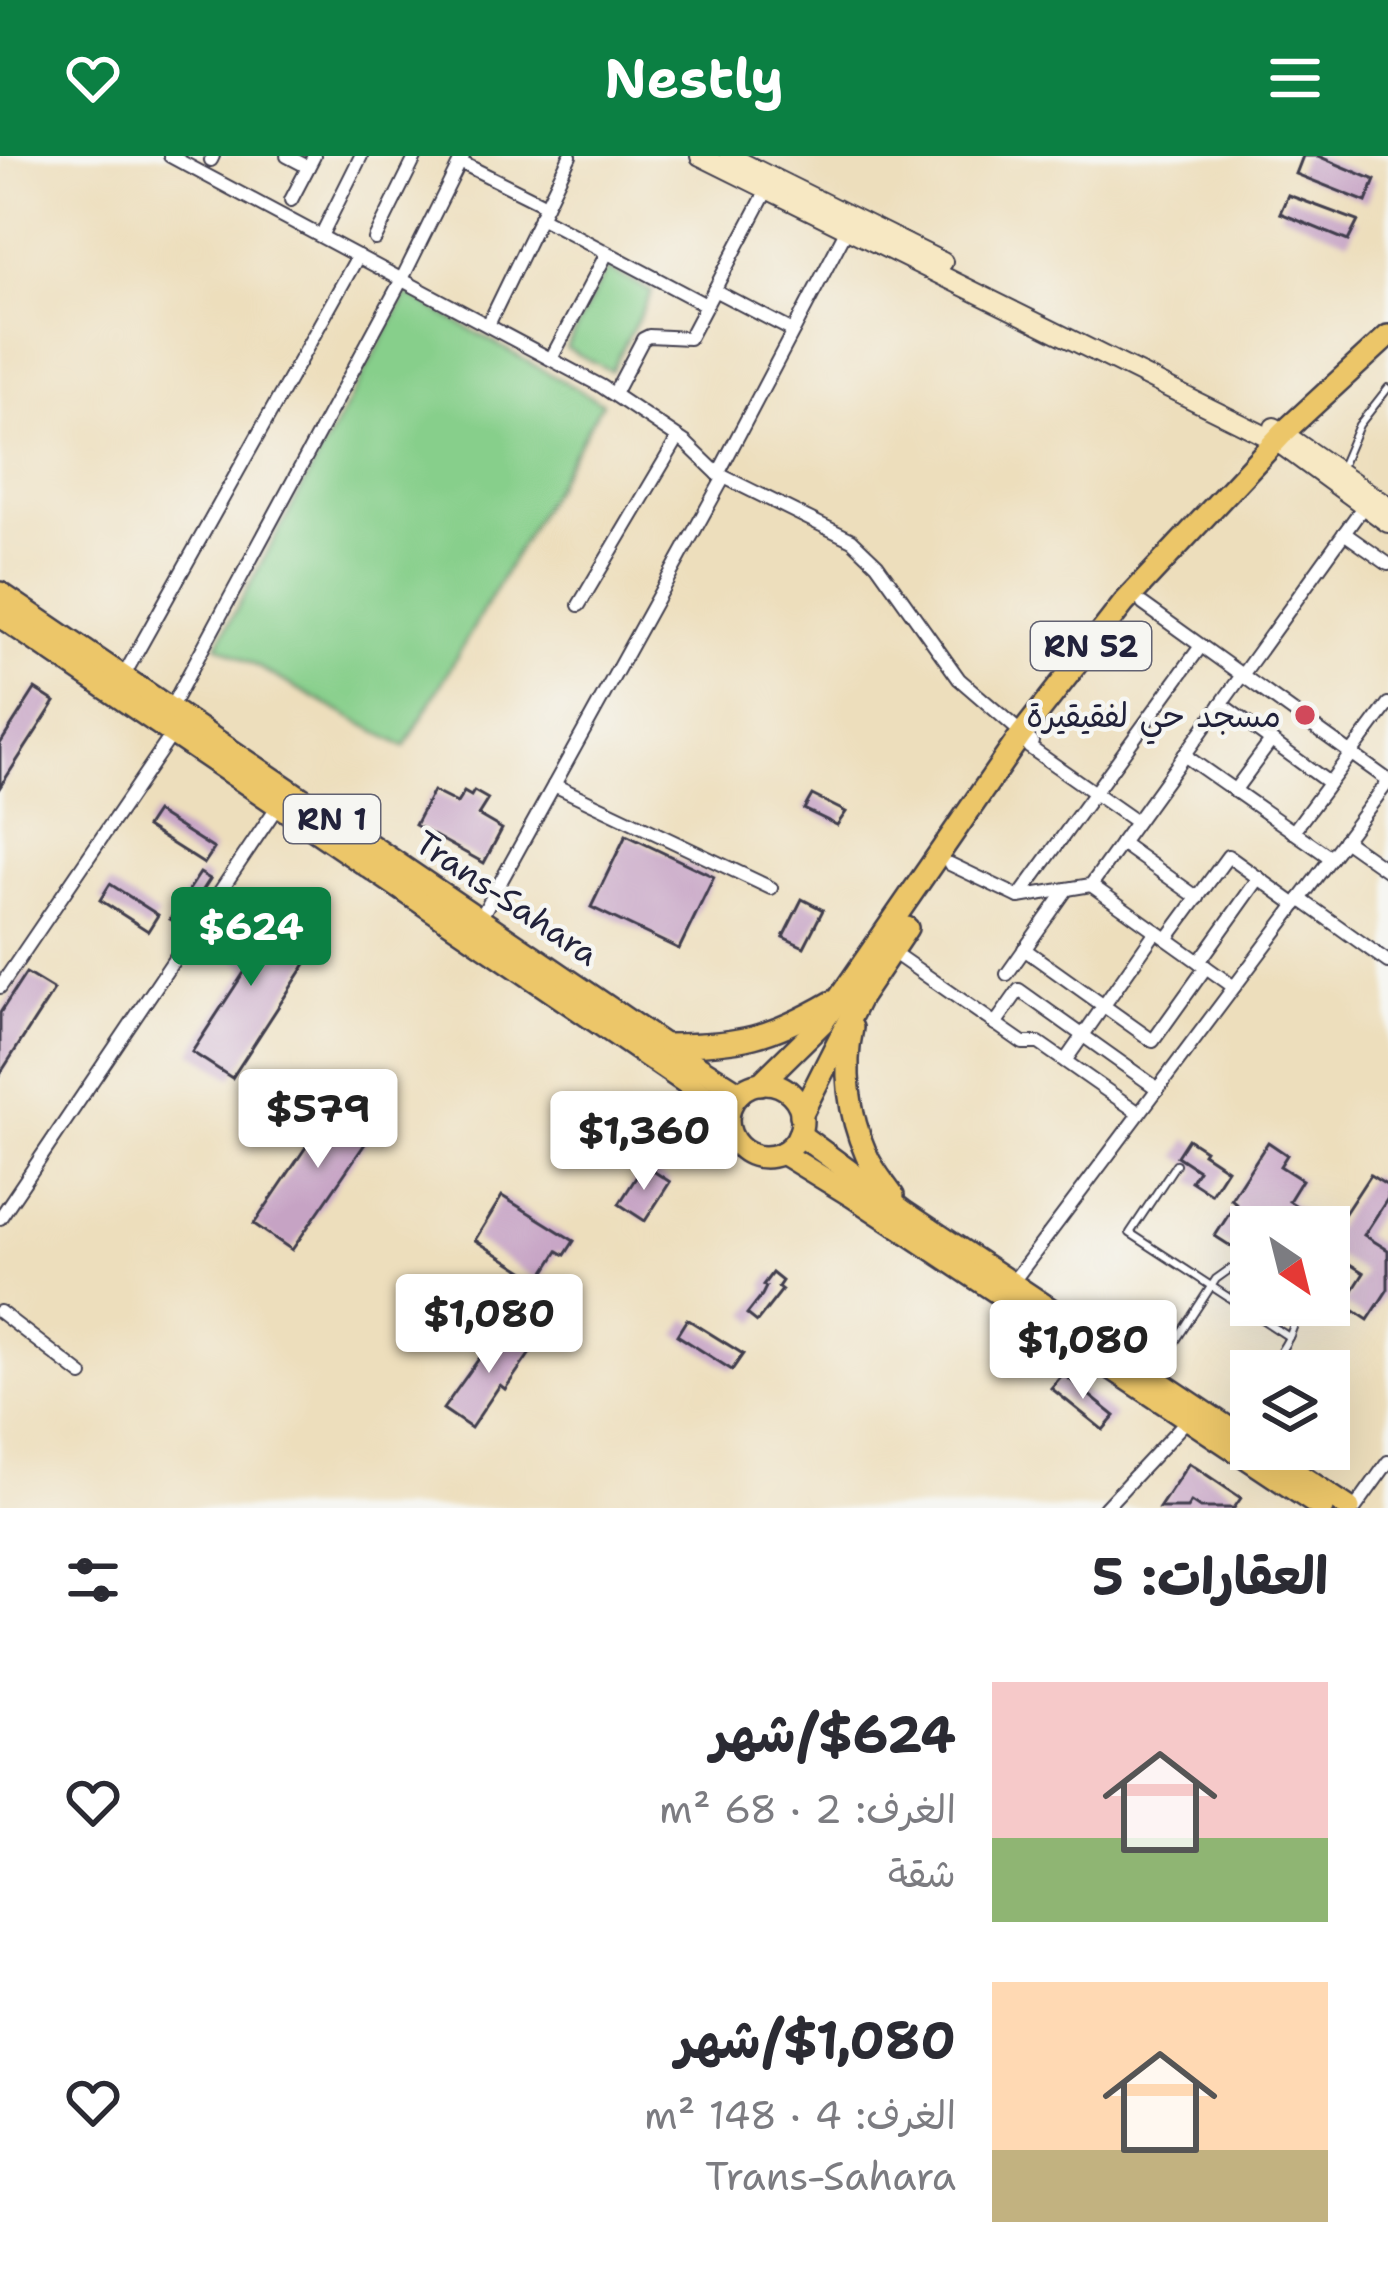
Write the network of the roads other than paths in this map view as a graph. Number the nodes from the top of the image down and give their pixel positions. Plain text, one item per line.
1 (170, 156) edge
2 (286, 156) edge
3 (361, 156) edge
4 (416, 156) edge
5 (571, 156) edge
6 (700, 156) edge
7 (729, 156) edge
8 (461, 159) edge
9 (311, 162) edge
10 (770, 184) junction
11 (291, 200) dead end
12 (543, 211) junction
13 (850, 223) junction
14 (321, 236) junction
15 (375, 239) dead end
16 (607, 253) junction
17 (358, 256) junction
18 (402, 280) junction
19 (714, 290) junction
20 (706, 305) junction
21 (488, 325) junction
22 (793, 331) junction
23 (1388, 336) edge
24 (1388, 356) edge
25 (551, 359) junction
26 (1388, 388) edge
27 (614, 394) junction
28 (678, 438) junction
29 (1286, 441) junction
30 (1339, 471) junction
31 (721, 475) junction
32 (1375, 502) edge
33 (1388, 523) edge
34 (1344, 533) junction
35 (1388, 564) edge
36 (0, 593) edge
37 (579, 604) dead end
38 (1143, 604) junction
39 (0, 616) edge
40 (1201, 646) junction
41 (1242, 675) junction
42 (122, 677) junction
43 (1221, 704) junction
44 (1388, 704) edge
45 (175, 720) junction
46 (1271, 740) junction
47 (1027, 742) junction
48 (1351, 754) junction
49 (1184, 755) junction
50 (1388, 781) edge
51 (1329, 783) junction
52 (554, 784) junction
53 (1234, 791) junction
54 (1094, 793) junction
55 (283, 797) junction
56 (1136, 822) junction
57 (1292, 832) junction
58 (1345, 840) junction
59 (1121, 842) junction
60 (1331, 858) junction
61 (950, 864) junction
62 (1388, 872) edge
63 (1259, 878) junction
64 (1091, 885) junction
65 (771, 888) dead end
66 (1067, 889) junction
67 (1019, 897) junction
68 (1198, 898) junction
69 (1298, 902) junction
70 (480, 919) junction
71 (1162, 936) junction
72 (1024, 949) junction
73 (891, 951) junction
74 (1388, 962) edge
75 (1202, 964) junction
76 (1006, 974) dead end
77 (0, 987) edge
78 (1234, 987) junction
79 (851, 997) junction
80 (1104, 1006) junction
81 (995, 1024) junction
82 (1083, 1036) junction
83 (664, 1045) junction
84 (1065, 1061) junction
85 (1158, 1089) junction
86 (743, 1096) junction
87 (1139, 1113) junction
88 (800, 1124) junction
89 (782, 1153) junction
90 (1176, 1163) dead end
91 (903, 1210) junction
92 (0, 1218) edge
93 (1230, 1270) edge
94 (1012, 1283) junction
95 (1210, 1286) junction
96 (0, 1312) edge
97 (1293, 1326) edge
98 (1289, 1337) junction
99 (1281, 1350) edge
100 (82, 1375) dead end
101 (1148, 1383) junction
102 (1188, 1419) junction
103 (1230, 1434) edge
104 (1230, 1436) edge
105 (1388, 1462) edge
106 (1276, 1470) edge
107 (1282, 1470) edge
108 (1313, 1500) edge
109 (1105, 1508) edge
110 (1352, 1508) edge

1 - 14 street
2 - 9 street
3 - 14 street
4 - 15 street
5 - 12 street
6 - 10 main road
7 - 10 main road
8 - 12 street
8 - 18 street
9 - 11 street
10 - 13 main road
10 - 19 street
12 - 16 street
12 - 21 street
13 - 22 street
13 - 29 main road
14 - 17 street
16 - 20 street
16 - 25 street
17 - 18 street
17 - 42 street
18 - 21 street
18 - 45 street
19 - 20 street
19 - 22 street
20 - 27 street
21 - 25 street
22 - 31 street
23 - 29 main road, RN 52
24 - 29 main road, RN 52
25 - 27 street
26 - 30 lane
27 - 28 street
28 - 31 street
28 - 37 street
29 - 30 main road
29 - 32 main road
29 - 38 main road, RN 52
29 - 47 main road, RN 52
30 - 32 main road
31 - 47 street
31 - 52 street
32 - 33 main road
32 - 34 street
34 - 35 street
34 - 41 street
36 - 42 main road, Trans-Sahara / RN 1
38 - 40 street
38 - 47 main road, RN 52
39 - 45 main road, Trans-Sahara / RN 1
40 - 41 street
40 - 54 street
41 - 43 street
41 - 48 street
42 - 45 main road, Trans-Sahara / RN 1
43 - 46 street
43 - 49 street
44 - 48 street
45 - 55 main road, Trans-Sahara / RN 1
45 - 77 street
46 - 51 street
46 - 53 street
47 - 54 street
47 - 61 main road, RN 52
47 - 79 main road, RN 52
48 - 50 street
48 - 51 street
49 - 53 street
49 - 56 street
50 - 58 street
51 - 57 street
52 - 65 street
52 - 70 street
53 - 57 street
54 - 56 street
54 - 67 street
55 - 70 main road, Trans-Sahara / RN 1
55 - 86 main road, Trans-Sahara / RN 1
55 - 92 street
56 - 59 street
57 - 60 street
58 - 60 street
58 - 62 street
59 - 64 street
59 - 68 street
60 - 69 street
61 - 67 street
61 - 73 main road, RN 52
63 - 68 street
63 - 69 street
63 - 75 street
64 - 66 street
64 - 71 street
66 - 67 street
66 - 72 street
68 - 71 street
69 - 74 street
69 - 78 street
70 - 83 main road, Trans-Sahara / RN 1
71 - 75 street
71 - 80 street
72 - 76 street
72 - 80 street
73 - 79 main road, RN 52
73 - 81 street
75 - 78 street
75 - 80 street
78 - 85 street
79 - 83 main road
79 - 86 main road
79 - 88 main road
79 - 91 main road
80 - 82 street
81 - 82 street
81 - 84 street
82 - 84 street
82 - 85 street
83 - 86 main road, Trans-Sahara / RN 1
84 - 87 street
85 - 87 street
86 - 88 main road
86 - 89 main road
87 - 94 street
88 - 89 main road
88 - 91 main road
89 - 101 main road
90 - 95 lane
91 - 94 main road
93 - 95 lane
94 - 101 main road
95 - 98 lane
95 - 101 lane
96 - 100 street
97 - 98 lane
98 - 99 lane
101 - 102 main road
101 - 103 main road
102 - 104 main road
102 - 109 street
105 - 110 street
106 - 108 main road
107 - 108 main road
108 - 110 main road

